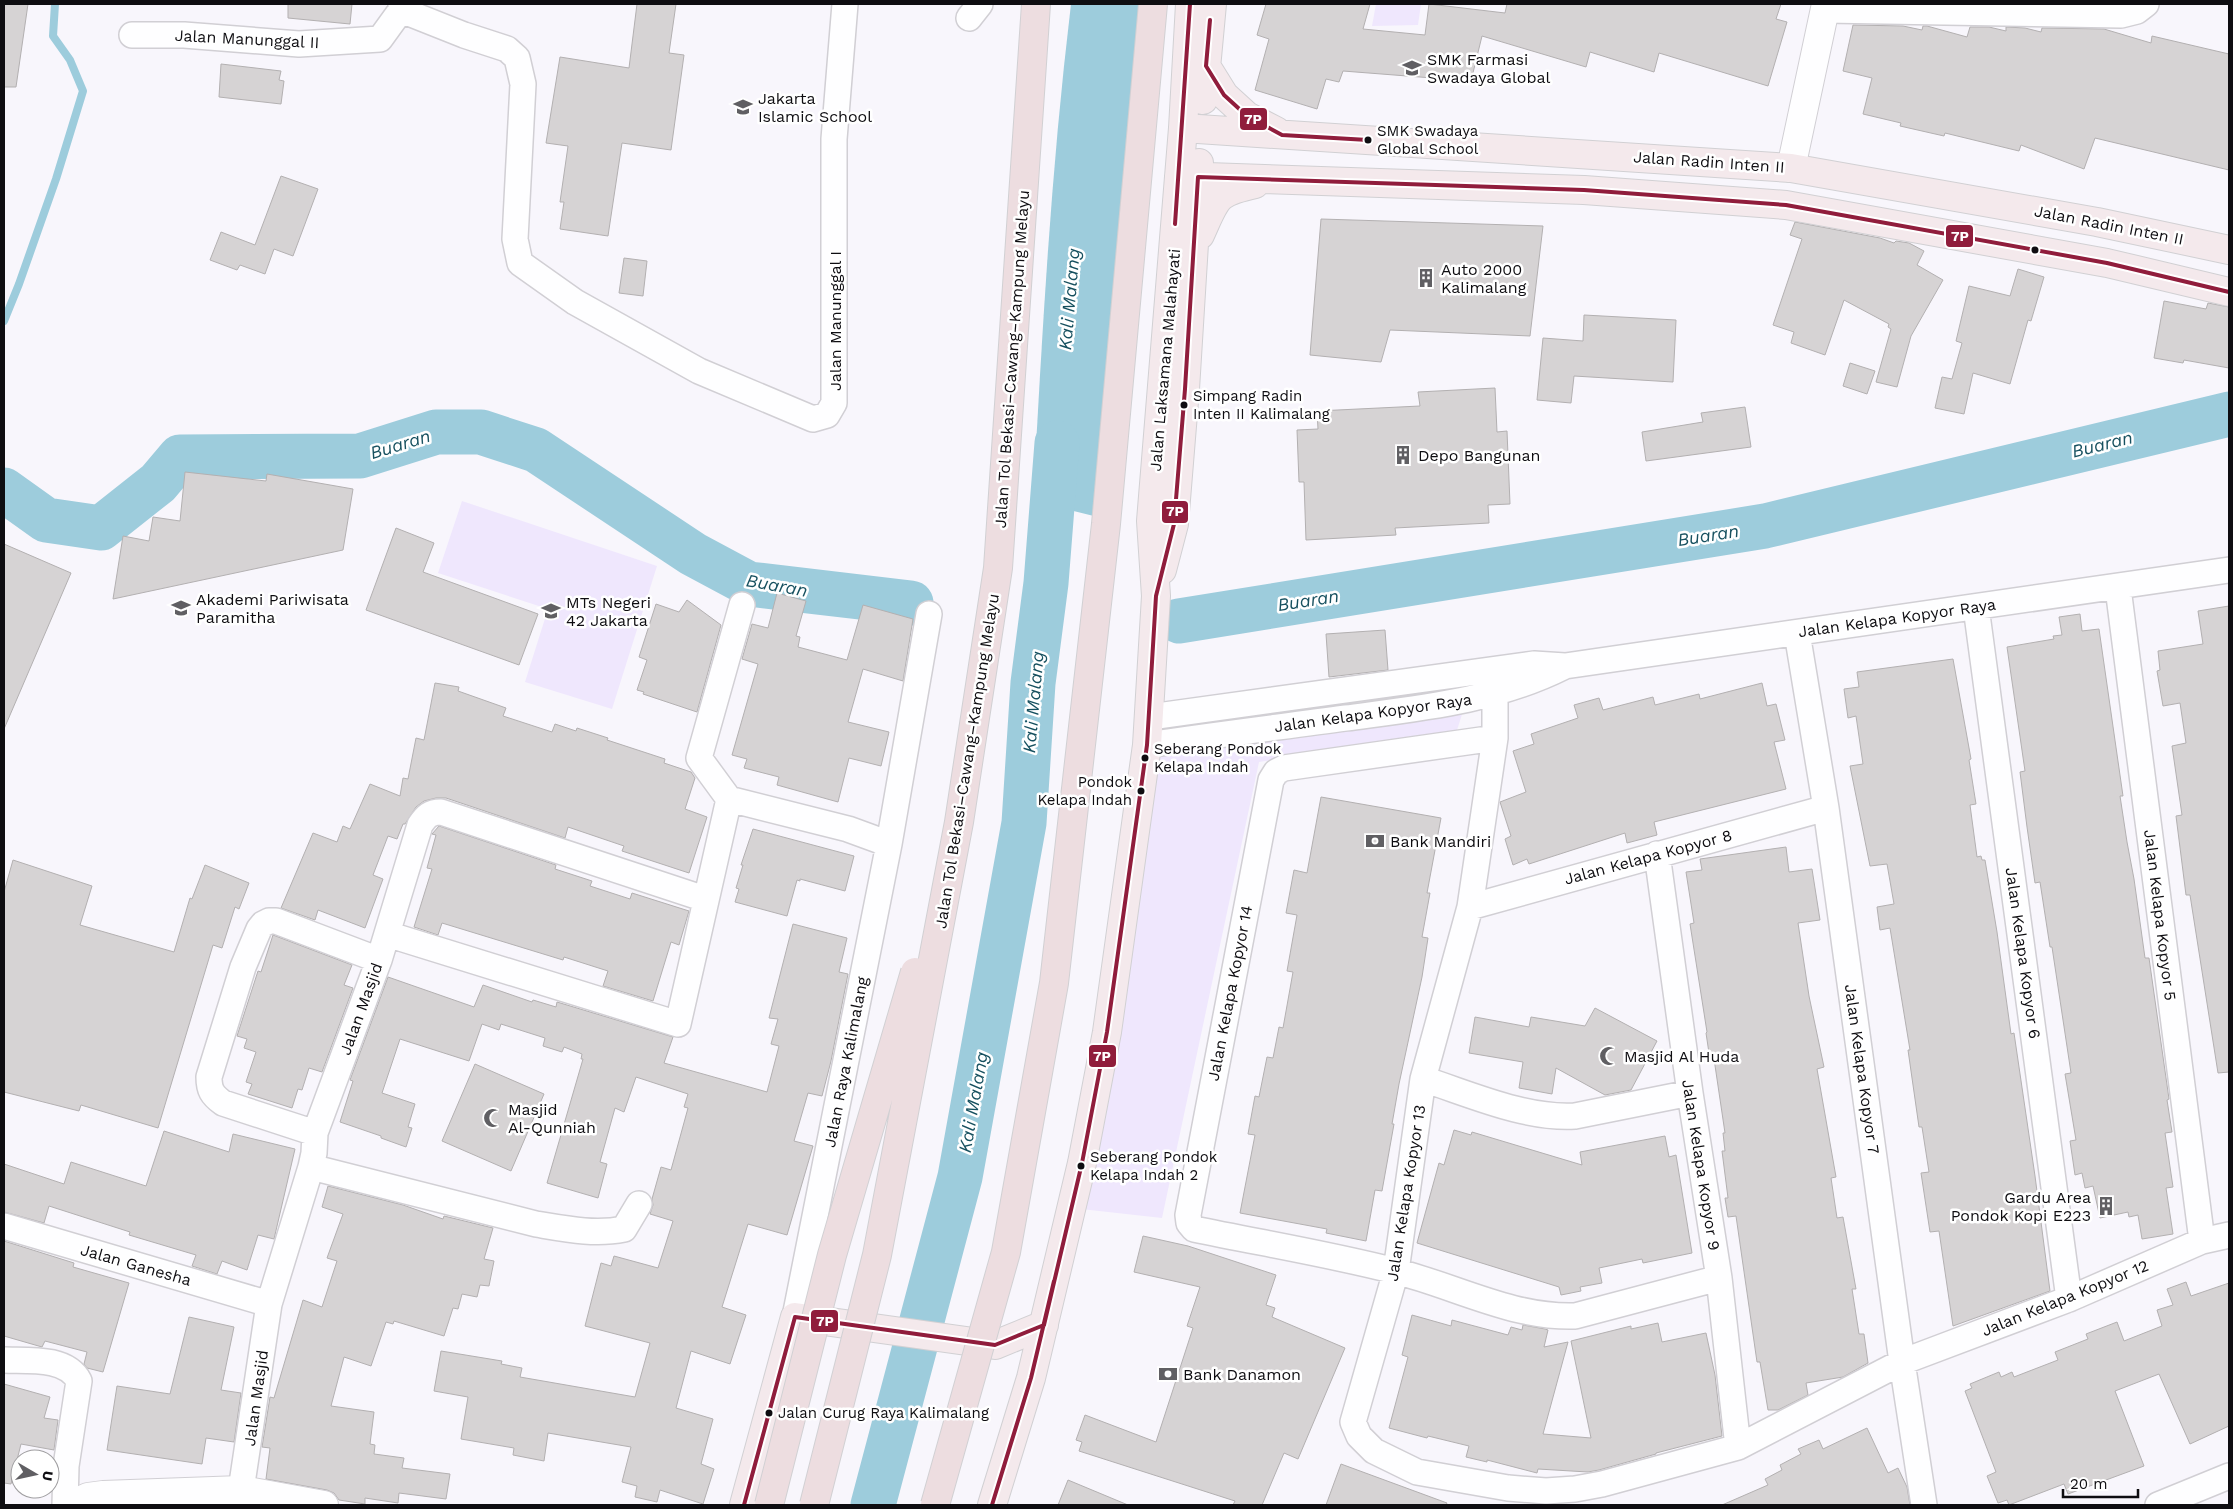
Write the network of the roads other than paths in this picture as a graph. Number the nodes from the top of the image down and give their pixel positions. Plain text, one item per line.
1 (844, 4) edge
2 (1036, 4) edge
3 (1153, 4) edge
4 (1190, 4) edge
5 (1212, 4) edge
6 (2146, 4) edge
7 (401, 7) edge
8 (1826, 7) edge
9 (132, 35) dead end
10 (1206, 66) junction
11 (1192, 129) junction
12 (1282, 135) junction
13 (1791, 168) junction
14 (1188, 176) junction
15 (1279, 179) junction
16 (1194, 248) junction
17 (2229, 250) edge
18 (2229, 292) edge
19 (2229, 570) edge
20 (2118, 588) junction
21 (1156, 596) junction
22 (742, 605) dead end
23 (1976, 607) junction
24 (929, 614) dead end
25 (1797, 633) junction
26 (1493, 682) junction
27 (1150, 717) junction
28 (1495, 738) junction
29 (1147, 745) junction
30 (730, 799) junction
31 (1826, 808) junction
32 (960, 822) junction
33 (889, 844) junction
34 (1656, 854) junction
35 (705, 899) junction
36 (1470, 907) junction
37 (387, 934) junction
38 (379, 960) junction
39 (1423, 1079) junction
40 (1690, 1094) junction
41 (315, 1134) junction
42 (311, 1167) junction
43 (640, 1204) dead end
44 (4, 1226) edge
45 (2229, 1235) edge
46 (2202, 1241) junction
47 (1396, 1271) junction
48 (1719, 1278) junction
49 (2069, 1299) junction
50 (269, 1304) junction
51 (795, 1317) junction
52 (1044, 1325) junction
53 (990, 1344) junction
54 (4, 1360) edge
55 (1902, 1362) junction
56 (1031, 1378) junction
57 (1738, 1447) junction
58 (2229, 1476) edge
59 (241, 1490) junction
60 (65, 1505) edge
61 (71, 1505) edge
62 (324, 1505) edge
63 (744, 1505) edge
64 (769, 1505) edge
65 (814, 1505) edge
66 (935, 1505) edge
67 (992, 1505) edge
68 (1924, 1505) edge
69 (2158, 1505) edge

1 - 7 street, Jalan Manunggal I
2 - 32 highway, Jalan Tol Bekasi–Cawang–Kampung Melayu, bridge
3 - 66 highway, bridge
4 - 11 main road, Jalan Laksamana Malahayati
5 - 10 main road, Jalan Laksamana Malahayati
6 - 8 street
7 - 9 street, Jalan Manunggal II
8 - 13 street
10 - 11 main road, Jalan Laksamana Malahayati
10 - 12 main road
11 - 12 main road, Jalan Radin Inten II
11 - 14 main road, Jalan Laksamana Malahayati
12 - 13 main road, Jalan Radin Inten II
13 - 17 main road, Jalan Radin Inten II
14 - 15 main road
14 - 16 main road, Jalan Laksamana Malahayati
14 - 21 main road, Jalan Laksamana Malahayati
15 - 16 main road
15 - 18 main road
16 - 21 main road, Jalan Laksamana Malahayati
19 - 20 street, Jalan Kelapa Kopyor Raya
20 - 23 street, Jalan Kelapa Kopyor Raya
20 - 46 street, Jalan Kelapa Kopyor 5
21 - 27 main road, Jalan Laksamana Malahayati
22 - 30 street
23 - 25 street, Jalan Kelapa Kopyor Raya
23 - 49 street, Jalan Kelapa Kopyor 6
24 - 33 street, Jalan Raya Kalimalang
25 - 26 street, Jalan Kelapa Kopyor Raya
25 - 31 street, Jalan Kelapa Kopyor 7
26 - 27 street, Jalan Kelapa Kopyor Raya
26 - 28 street, Jalan Kelapa Kopyor 13
26 - 29 street, Jalan Kelapa Kopyor Raya
27 - 29 main road, Jalan Laksamana Malahayati
28 - 36 street, Jalan Kelapa Kopyor 13
28 - 47 street, Jalan Kelapa Kopyor 14
29 - 52 main road, Jalan Laksamana Malahayati
30 - 33 street
30 - 35 street
31 - 34 street, Jalan Kelapa Kopyor 8
31 - 55 street, Jalan Kelapa Kopyor 7
32 - 64 highway, bridge
32 - 65 highway, Jalan Tol Bekasi–Cawang–Kampung Melayu, bridge
33 - 51 street, Jalan Raya Kalimalang
34 - 36 street, Jalan Kelapa Kopyor 8
34 - 40 street, Jalan Kelapa Kopyor 9
35 - 37 street, Jalan Masjid
35 - 37 street
36 - 39 street, Jalan Kelapa Kopyor 13
37 - 38 street, Jalan Masjid
38 - 41 street, Jalan Masjid
38 - 41 street
39 - 40 street
39 - 47 street, Jalan Kelapa Kopyor 13
40 - 48 street, Jalan Kelapa Kopyor 9
41 - 42 street, Jalan Masjid
42 - 43 street
42 - 50 street, Jalan Masjid
44 - 50 street, Jalan Ganesha
45 - 46 street, Jalan Kelapa Kopyor 12
46 - 49 street, Jalan Kelapa Kopyor 12
47 - 48 street
47 - 57 street, Jalan Kelapa Kopyor 13
48 - 57 street, Jalan Kelapa Kopyor 9
49 - 55 street, Jalan Kelapa Kopyor 12
50 - 59 street, Jalan Masjid
51 - 53 main road, bridge
51 - 63 main road, Jalan Raya Kalimalang
52 - 53 main road
52 - 56 main road, Jalan Laksamana Malahayati
53 - 56 main road
54 - 60 street
55 - 57 street, Jalan Kelapa Kopyor 13
55 - 68 street, Jalan Kelapa Kopyor 7
56 - 67 main road, Jalan Laksamana Malahayati
58 - 69 street
59 - 61 street
59 - 62 street

